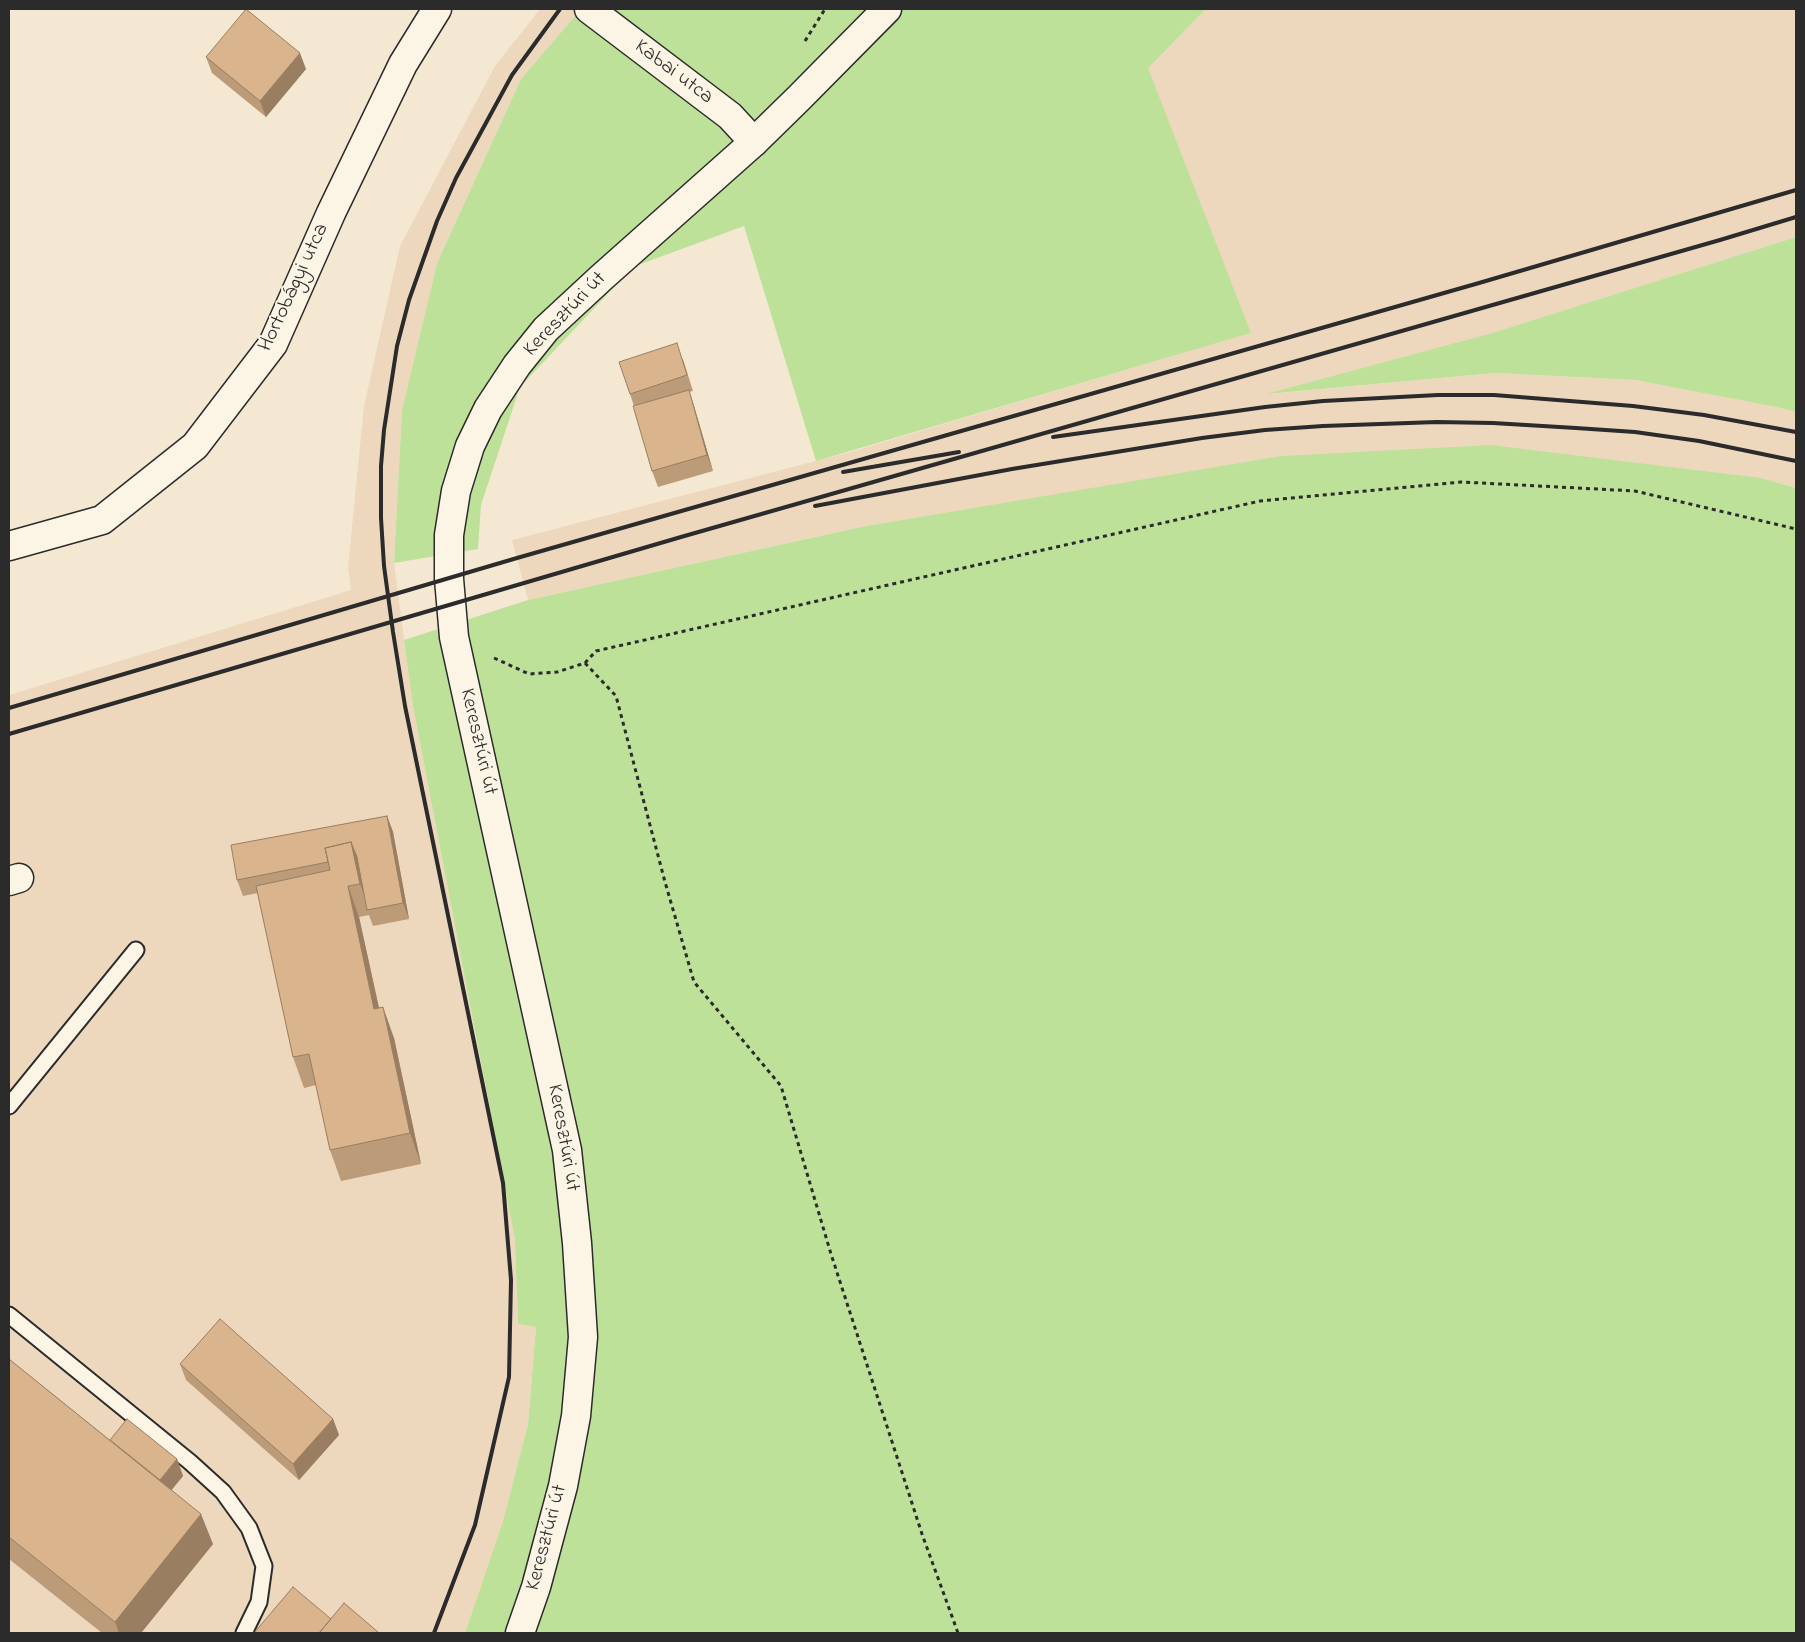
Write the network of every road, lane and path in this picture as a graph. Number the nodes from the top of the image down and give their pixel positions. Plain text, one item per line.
1 (437, 9) edge
2 (589, 9) edge
3 (887, 9) edge
4 (754, 142) junction
5 (1796, 529) edge
6 (9, 546) edge
7 (454, 637) junction
8 (585, 663) junction
9 (136, 950) dead end
10 (9, 1106) edge
11 (9, 1315) edge
12 (244, 1633) edge
13 (520, 1633) edge
14 (958, 1633) edge

1 - 6 main road, Hortobágyi utca
2 - 4 main road, Kabai utca
3 - 4 main road, Keresztúri út
4 - 7 main road, Keresztúri út
5 - 8 path
7 - 8 path
7 - 13 main road, Keresztúri út
8 - 14 path
9 - 10 lane
11 - 12 lane

